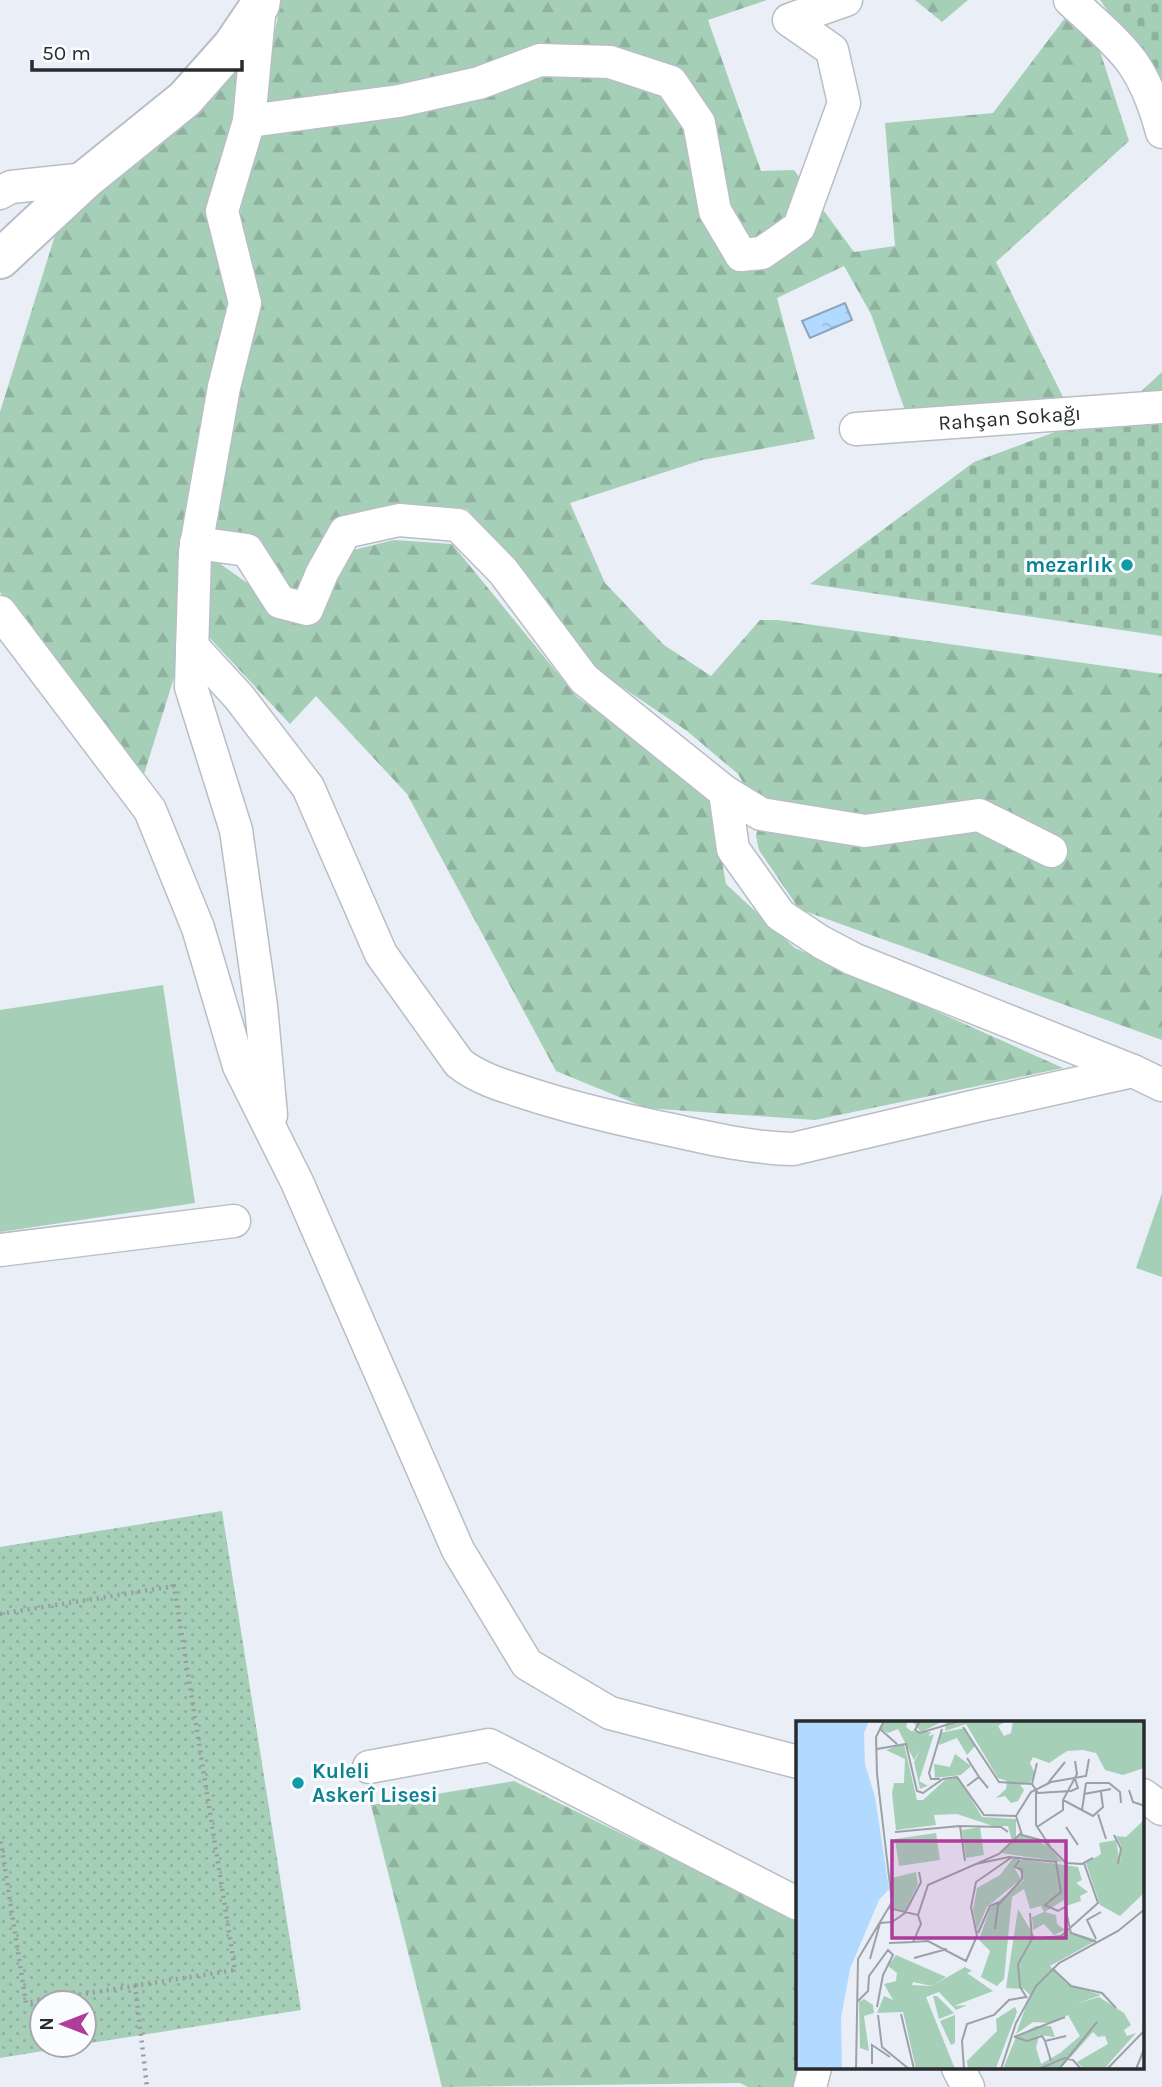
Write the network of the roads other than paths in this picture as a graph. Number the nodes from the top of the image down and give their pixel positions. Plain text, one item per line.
1 (846, 0) edge
2 (1070, 0) edge
3 (261, 2) edge
4 (249, 121) junction
5 (1162, 132) edge
6 (86, 179) junction
7 (0, 193) edge
8 (0, 259) edge
9 (1162, 407) edge
10 (856, 429) dead end
11 (197, 543) junction
12 (0, 612) edge
13 (192, 646) junction
14 (725, 792) junction
15 (1051, 851) dead end
16 (1133, 1071) junction
17 (1162, 1085) edge
18 (273, 1134) junction
19 (234, 1221) dead end
20 (0, 1250) edge
21 (796, 1761) edge
22 (369, 1767) dead end
23 (1144, 1796) edge
24 (1162, 1809) edge
25 (796, 1903) edge
26 (814, 2070) edge
27 (959, 2070) edge
28 (810, 2087) edge
29 (968, 2087) edge

1 - 4 street
2 - 5 street
3 - 4 street
3 - 6 street
4 - 11 street
6 - 7 street
6 - 8 street
9 - 10 street, Rahşan Sokağı
11 - 13 street
11 - 14 street
12 - 18 street
13 - 16 street
13 - 18 street
14 - 15 street
14 - 16 street
16 - 17 street
18 - 21 street
19 - 20 street
22 - 25 street
23 - 24 street
26 - 28 street
27 - 29 street

